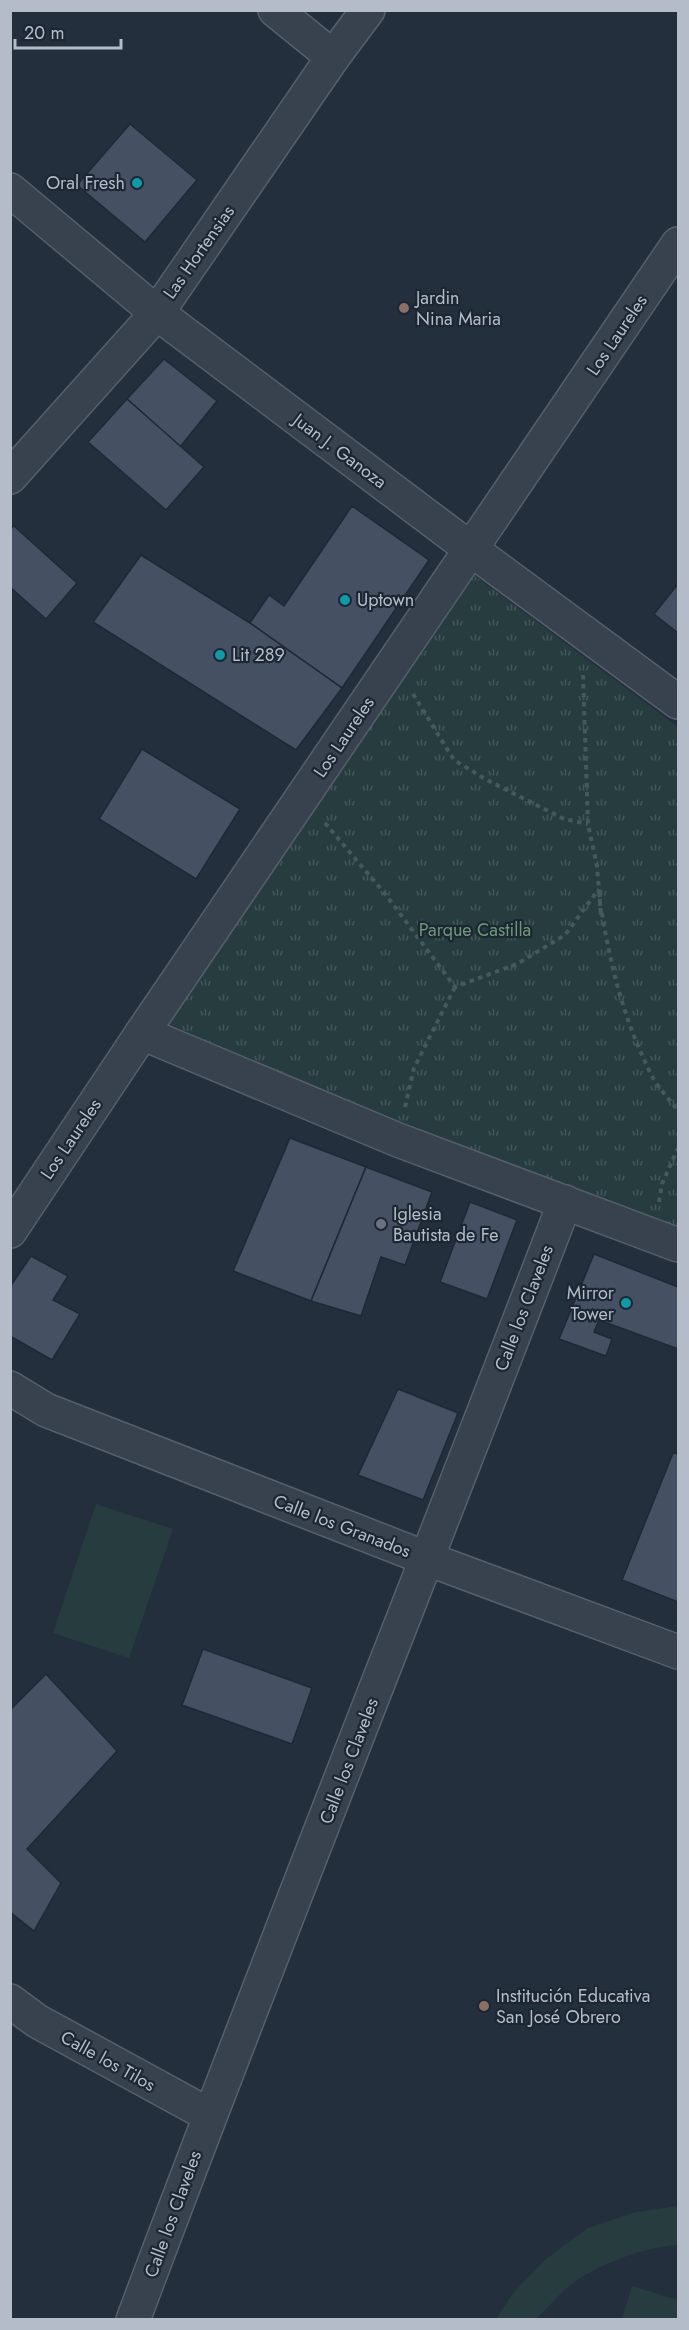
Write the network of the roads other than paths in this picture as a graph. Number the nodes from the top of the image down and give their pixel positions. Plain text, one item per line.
1 (275, 10) edge
2 (368, 10) edge
3 (333, 57) junction
4 (10, 190) edge
5 (678, 244) edge
6 (157, 313) junction
7 (10, 477) edge
8 (472, 550) junction
9 (678, 702) edge
10 (142, 1033) junction
11 (565, 1202) junction
12 (10, 1231) edge
13 (665, 1240) edge
14 (10, 1388) edge
15 (428, 1559) junction
16 (678, 1652) edge
17 (10, 2001) edge
18 (209, 2115) junction
19 (133, 2319) edge

1 - 3 street
2 - 3 street, Las Hortensias
3 - 6 street, Las Hortensias
4 - 6 street, Juan J. Ganoza
5 - 8 street, Los Laureles
6 - 7 street, Las Hortensias
6 - 8 street, Juan J. Ganoza
8 - 9 street, Juan J. Ganoza
8 - 10 street, Los Laureles
10 - 11 street
10 - 12 street, Los Laureles
11 - 13 street
11 - 15 street, Calle los Claveles
14 - 15 street, Calle los Granados
15 - 16 street, Calle los Granados
15 - 18 street, Calle los Claveles
17 - 18 street, Calle los Tilos
18 - 19 street, Calle los Claveles

